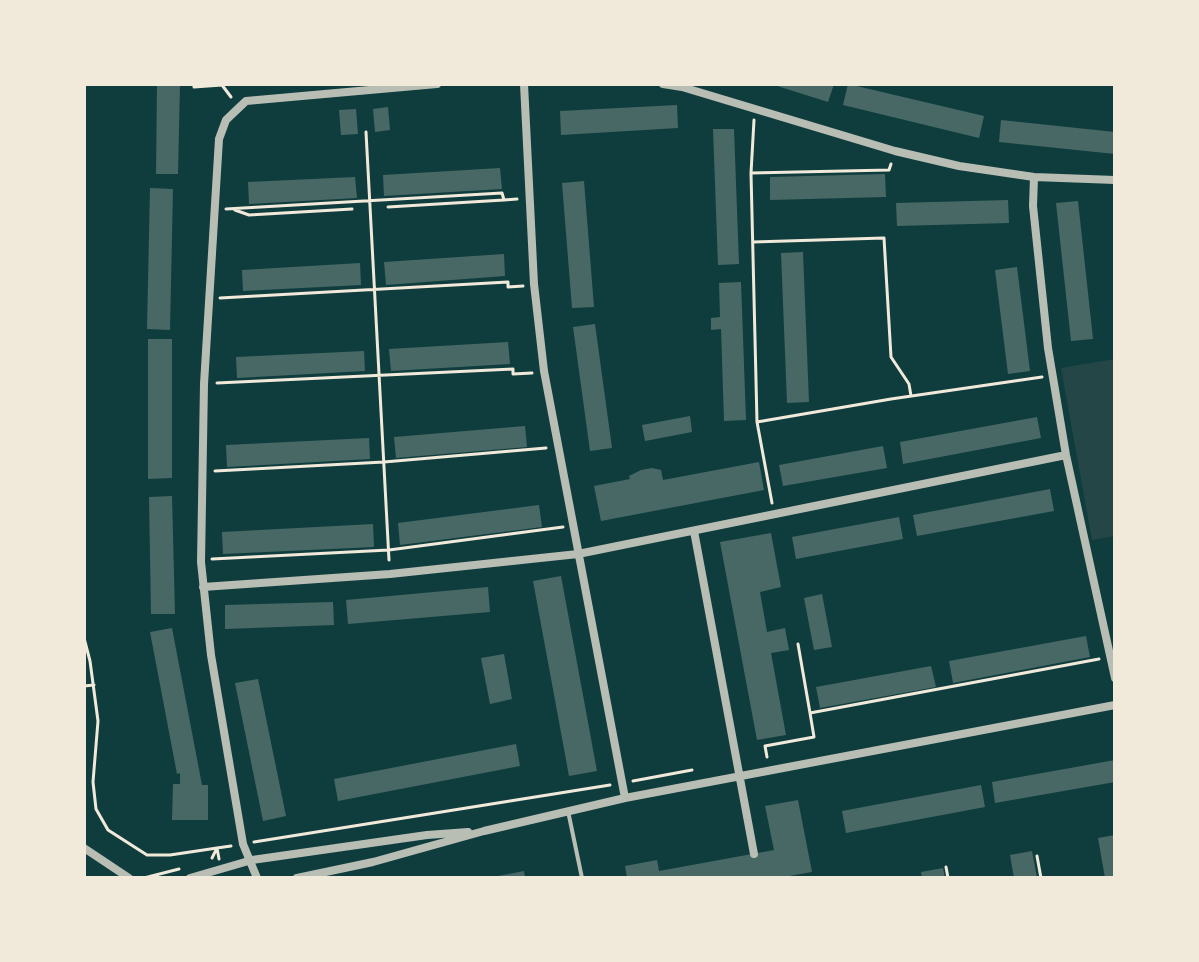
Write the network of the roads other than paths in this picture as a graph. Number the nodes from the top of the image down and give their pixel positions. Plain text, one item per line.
1 (437, 84) edge
2 (524, 84) edge
3 (663, 84) edge
4 (1034, 177) junction
5 (1115, 180) edge
6 (1066, 455) junction
7 (694, 531) junction
8 (578, 554) junction
9 (203, 587) junction
10 (1115, 678) edge
11 (1115, 705) edge
12 (739, 778) junction
13 (625, 798) junction
14 (568, 811) junction
15 (484, 831) junction
16 (84, 848) edge
17 (754, 854) dead end
18 (252, 860) junction
19 (129, 878) edge
20 (190, 878) edge
21 (257, 878) edge
22 (297, 878) edge
23 (582, 878) edge

1 - 9 street
2 - 8 street
3 - 4 street
4 - 5 street
4 - 6 street
6 - 7 street
6 - 10 street
7 - 8 street
7 - 12 street
8 - 9 street
8 - 13 street
9 - 18 street
11 - 12 street
12 - 13 street
12 - 17 street
13 - 14 street
14 - 15 street
14 - 23 lane
15 - 18 street
15 - 22 street
16 - 19 street
18 - 20 street
18 - 21 street

